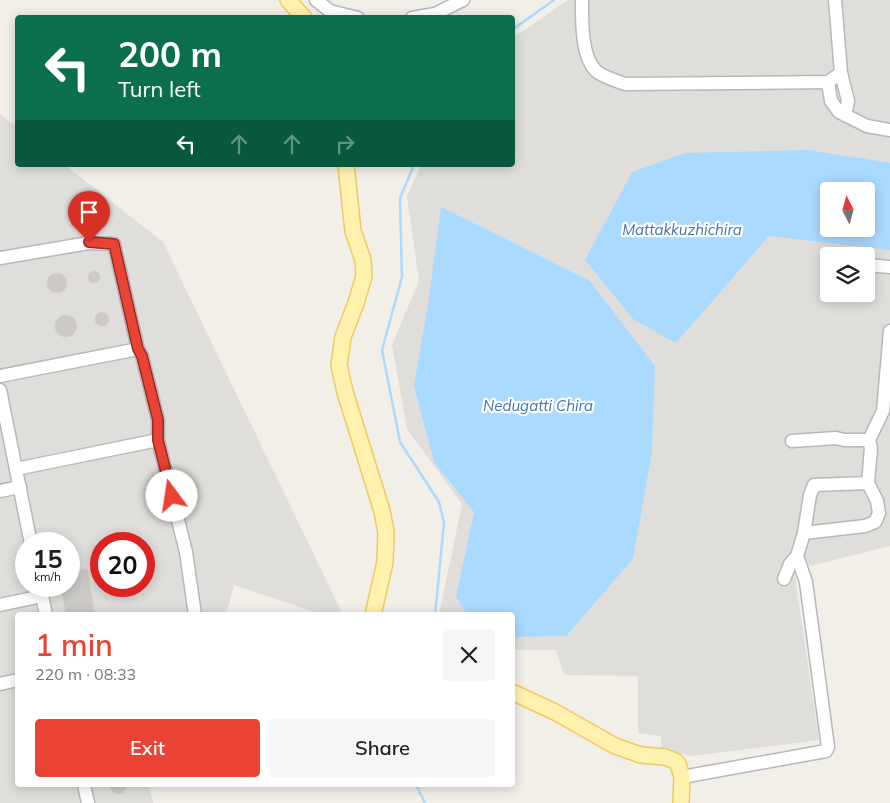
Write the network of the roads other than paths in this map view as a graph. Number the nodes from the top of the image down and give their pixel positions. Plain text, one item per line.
1 (288, 0) edge
2 (316, 0) edge
3 (463, 0) edge
4 (582, 0) edge
5 (835, 0) edge
6 (301, 15) edge
7 (346, 15) edge
8 (430, 15) edge
9 (841, 73) junction
10 (828, 82) junction
11 (845, 114) junction
12 (890, 130) edge
13 (346, 167) edge
14 (0, 258) edge
15 (875, 265) edge
16 (890, 267) edge
17 (890, 331) edge
18 (138, 349) junction
19 (0, 376) edge
20 (0, 390) edge
21 (158, 440) junction
22 (869, 440) junction
23 (792, 441) dead end
24 (16, 469) junction
25 (868, 483) junction
26 (20, 487) junction
27 (0, 491) edge
28 (29, 532) edge
29 (804, 533) junction
30 (797, 556) junction
31 (784, 579) dead end
32 (23, 597) edge
33 (42, 597) edge
34 (0, 605) edge
35 (45, 612) edge
36 (196, 612) edge
37 (374, 612) edge
38 (15, 681) edge
39 (0, 684) edge
40 (515, 693) edge
41 (682, 777) junction
42 (84, 787) edge
43 (88, 803) edge
44 (681, 803) edge

1 - 6 main road
2 - 7 lane
3 - 8 lane
4 - 10 lane
5 - 9 lane
9 - 10 lane
9 - 11 lane
10 - 11 lane
11 - 12 lane
13 - 37 main road
14 - 18 lane
15 - 16 lane
17 - 22 lane
18 - 19 lane
18 - 21 lane
20 - 24 lane
21 - 24 lane
21 - 36 lane
22 - 23 lane
22 - 25 lane
24 - 26 lane
25 - 29 lane
25 - 29 lane
26 - 27 lane
26 - 28 lane
29 - 30 lane
30 - 31 lane
30 - 41 lane
32 - 34 lane
33 - 35 lane
38 - 39 lane
40 - 41 main road
41 - 44 main road
42 - 43 lane

